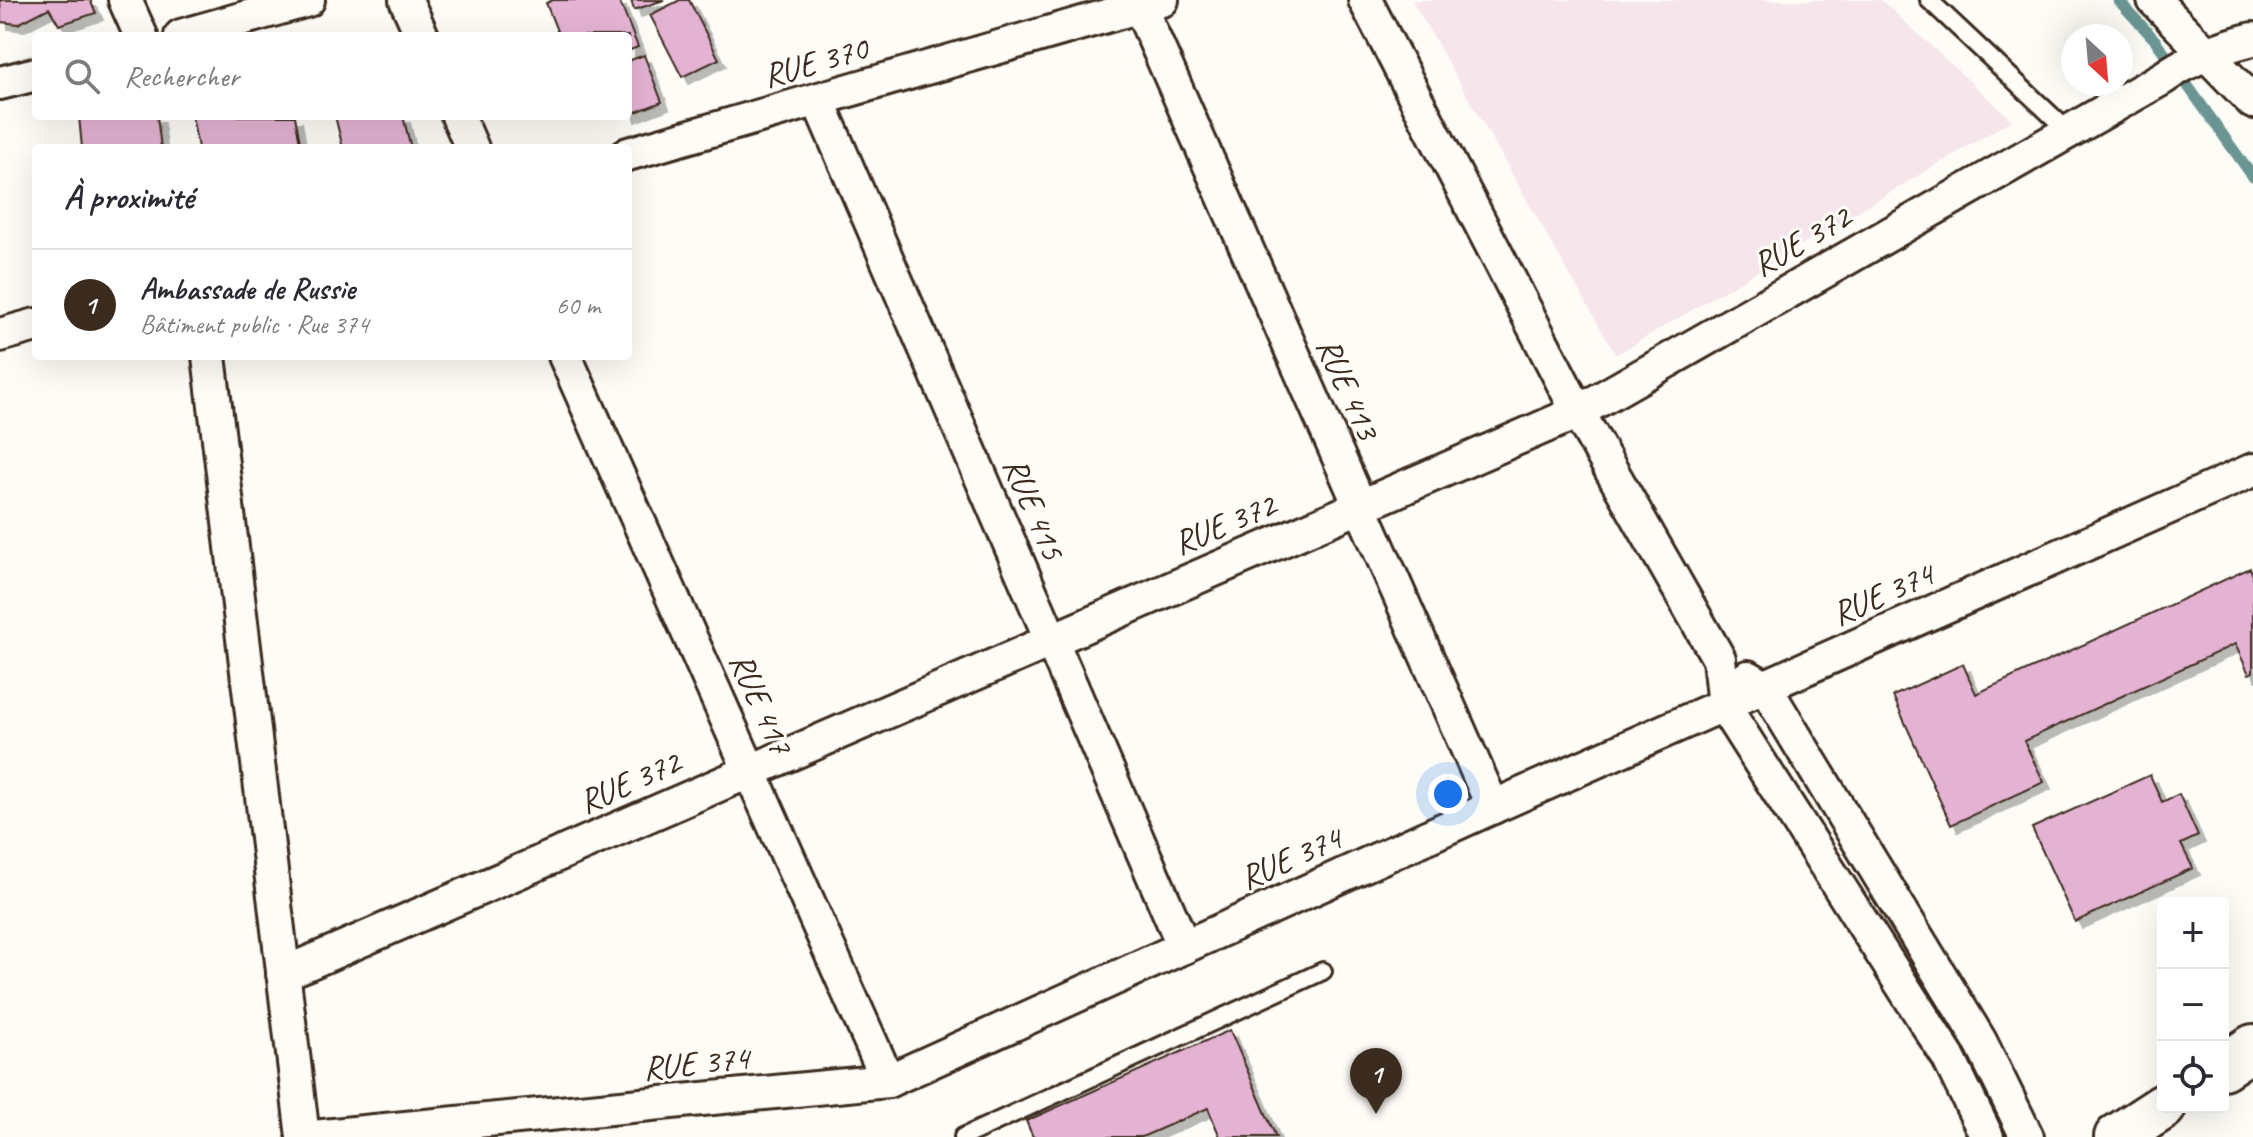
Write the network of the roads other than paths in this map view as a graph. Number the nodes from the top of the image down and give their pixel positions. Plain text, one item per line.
1 (125, 0) edge
2 (308, 0) edge
3 (406, 0) edge
4 (1365, 0) edge
5 (1929, 0) edge
6 (2154, 0) edge
7 (1146, 2) edge
8 (139, 32) edge
9 (195, 32) edge
10 (420, 32) edge
11 (2253, 39) edge
12 (2185, 64) junction
13 (32, 75) edge
14 (0, 83) edge
15 (818, 100) junction
16 (2253, 102) edge
17 (460, 120) edge
18 (2069, 132) junction
19 (470, 144) edge
20 (632, 153) edge
21 (32, 326) edge
22 (0, 335) edge
23 (209, 360) edge
24 (567, 360) edge
25 (1578, 412) junction
26 (2253, 470) edge
27 (1360, 506) junction
28 (1051, 639) junction
29 (1719, 659) junction
30 (1765, 687) junction
31 (1724, 706) junction
32 (750, 770) junction
33 (1493, 807) junction
34 (1184, 947) junction
35 (1323, 971) dead end
36 (283, 974) junction
37 (2253, 1047) edge
38 (2229, 1063) edge
39 (888, 1081) junction
40 (2157, 1111) edge
41 (303, 1137) edge
42 (313, 1137) edge
43 (963, 1137) edge
44 (1987, 1137) edge
45 (2027, 1137) edge
46 (2117, 1137) edge

1 - 8 street
2 - 9 street
3 - 10 street
4 - 25 street
5 - 18 lane
6 - 12 street
7 - 15 street, RUE 370
7 - 27 street, RUE 413
11 - 12 street, RUE 372
12 - 16 street
12 - 18 street, RUE 372
13 - 14 street
15 - 20 street, RUE 370
15 - 28 street, RUE 415
17 - 19 street
18 - 25 street, RUE 372
21 - 22 street
23 - 36 street
24 - 32 street, RUE 417
25 - 27 street, RUE 372
25 - 29 street
26 - 30 street, RUE 374
27 - 28 street, RUE 372
27 - 33 street, RUE 413
28 - 32 street, RUE 372
28 - 34 street, RUE 415
29 - 30 street
29 - 31 street
30 - 31 street, RUE 374
30 - 45 street
31 - 33 street, RUE 374
31 - 44 street
32 - 36 street, RUE 372
32 - 39 street, RUE 417
33 - 34 street, RUE 374
34 - 39 street, RUE 374
35 - 43 lane
36 - 41 street
37 - 38 street
39 - 42 street, RUE 374
40 - 46 street

